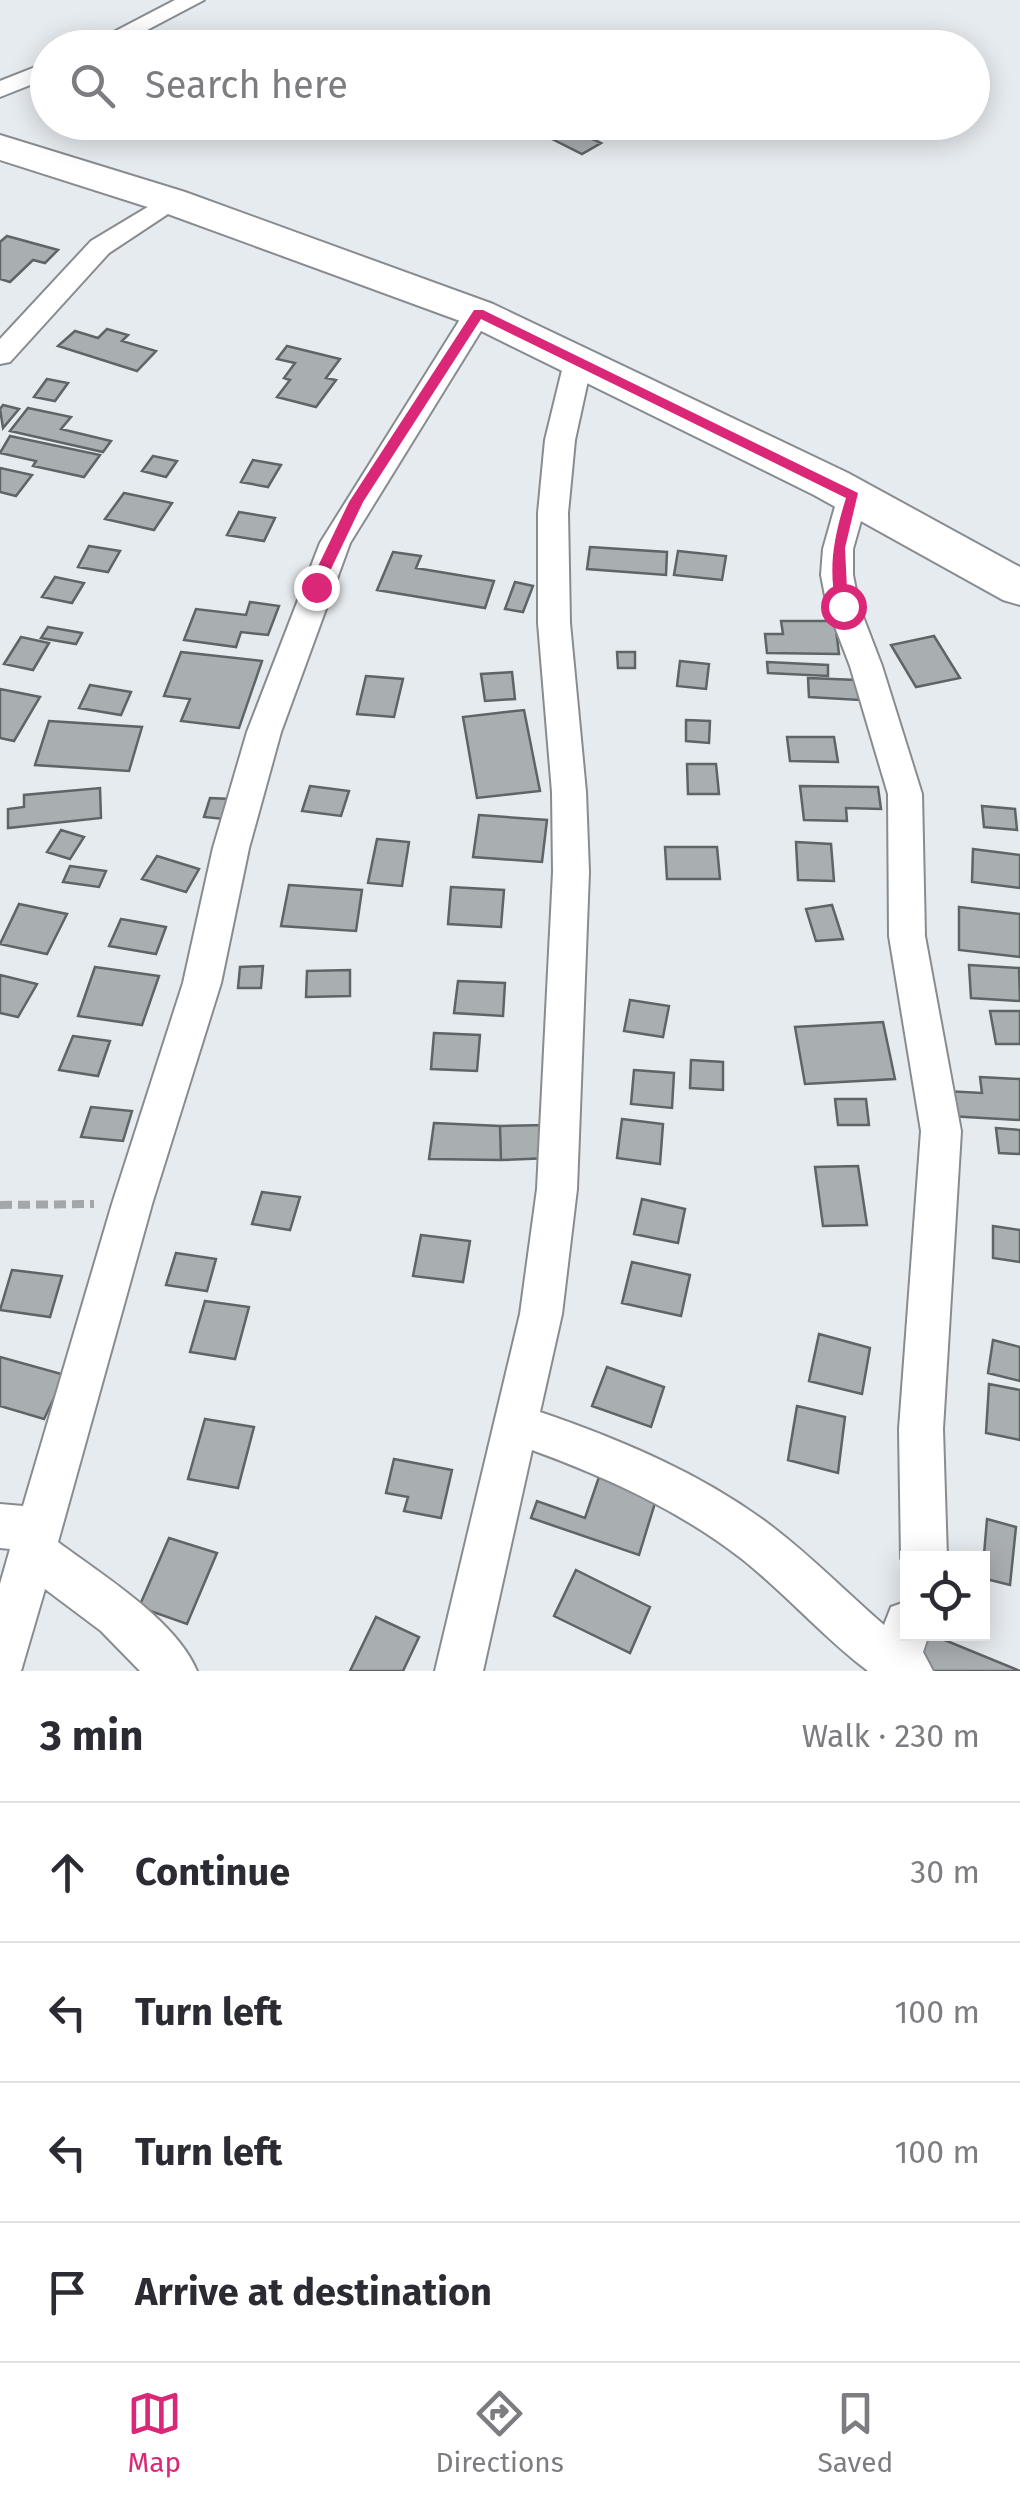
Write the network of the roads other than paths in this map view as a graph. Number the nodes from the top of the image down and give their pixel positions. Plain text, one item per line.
1 (193, 0) edge
2 (131, 30) edge
3 (30, 76) edge
4 (0, 90) edge
5 (0, 147) edge
6 (171, 201) junction
7 (478, 312) junction
8 (0, 356) edge
9 (578, 362) junction
10 (853, 496) junction
11 (1020, 588) edge
12 (515, 1424) junction
13 (24, 1536) edge
14 (924, 1551) edge
15 (901, 1657) edge
16 (0, 1665) edge
17 (173, 1671) edge
18 (458, 1671) edge

1 - 2 street
3 - 4 street
5 - 6 main road
6 - 7 main road
6 - 8 street
7 - 9 main road
7 - 13 street
9 - 10 main road
9 - 12 street
10 - 11 main road
10 - 14 street
12 - 15 street
12 - 18 street
13 - 16 street
13 - 17 street

